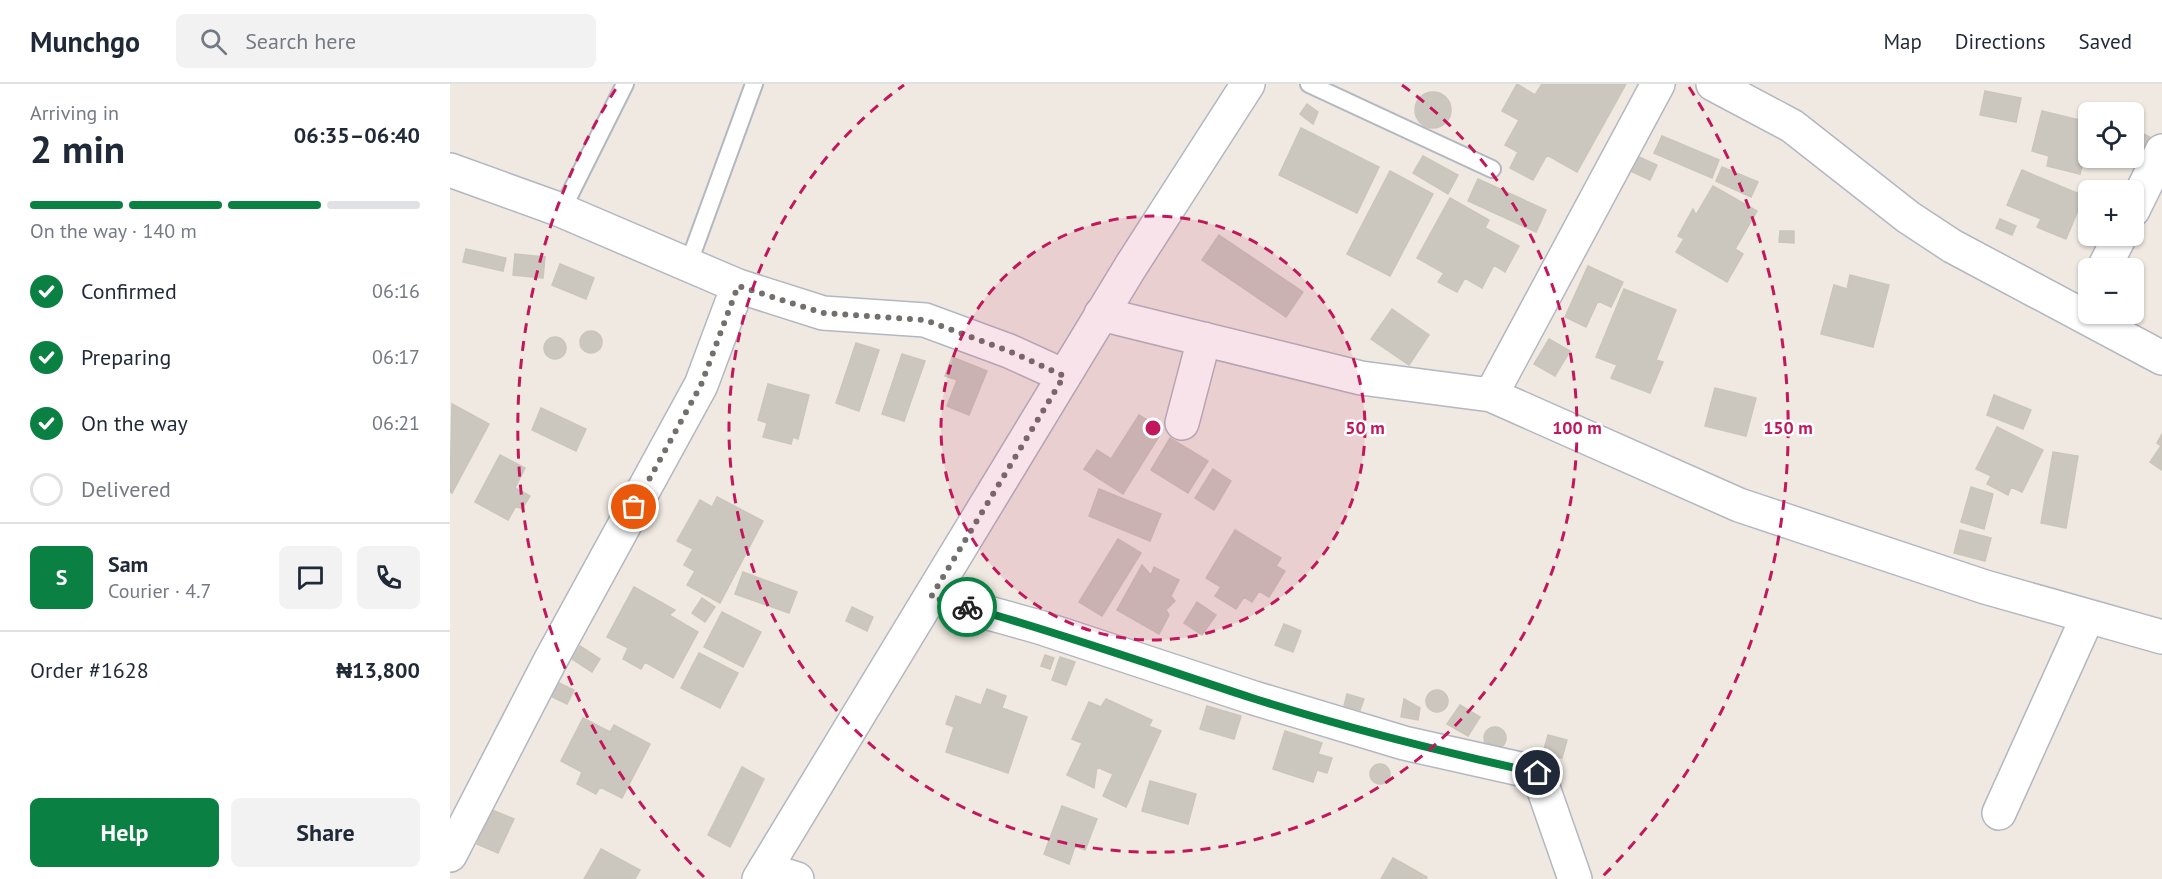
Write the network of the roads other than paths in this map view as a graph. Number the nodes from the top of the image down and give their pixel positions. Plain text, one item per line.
1 (626, 84) edge
2 (754, 84) edge
3 (1248, 84) edge
4 (1309, 84) edge
5 (1658, 84) edge
6 (1713, 84) edge
7 (2162, 151) edge
8 (1492, 169) dead end
9 (450, 170) edge
10 (2144, 188) edge
11 (562, 210) junction
12 (688, 265) junction
13 (738, 286) junction
14 (2078, 305) edge
15 (1101, 314) junction
16 (2109, 324) edge
17 (1204, 339) junction
18 (2162, 358) edge
19 (1064, 376) junction
20 (1491, 395) junction
21 (1182, 423) dead end
22 (931, 597) junction
23 (2088, 616) junction
24 (2162, 637) edge
25 (1999, 813) dead end
26 (459, 816) edge
27 (450, 855) edge
28 (762, 874) edge
29 (797, 879) edge
30 (1575, 879) edge

1 - 11 lane
2 - 12 lane
3 - 15 street
4 - 8 lane
5 - 20 street
6 - 14 street
7 - 10 street
9 - 11 street
11 - 12 street
12 - 13 street
13 - 19 street
13 - 26 street
15 - 17 street
15 - 19 street
16 - 18 street
17 - 20 street
17 - 21 street
19 - 22 street
20 - 23 street
22 - 28 street
22 - 30 street
23 - 24 street
23 - 25 street
26 - 27 street
28 - 29 street

